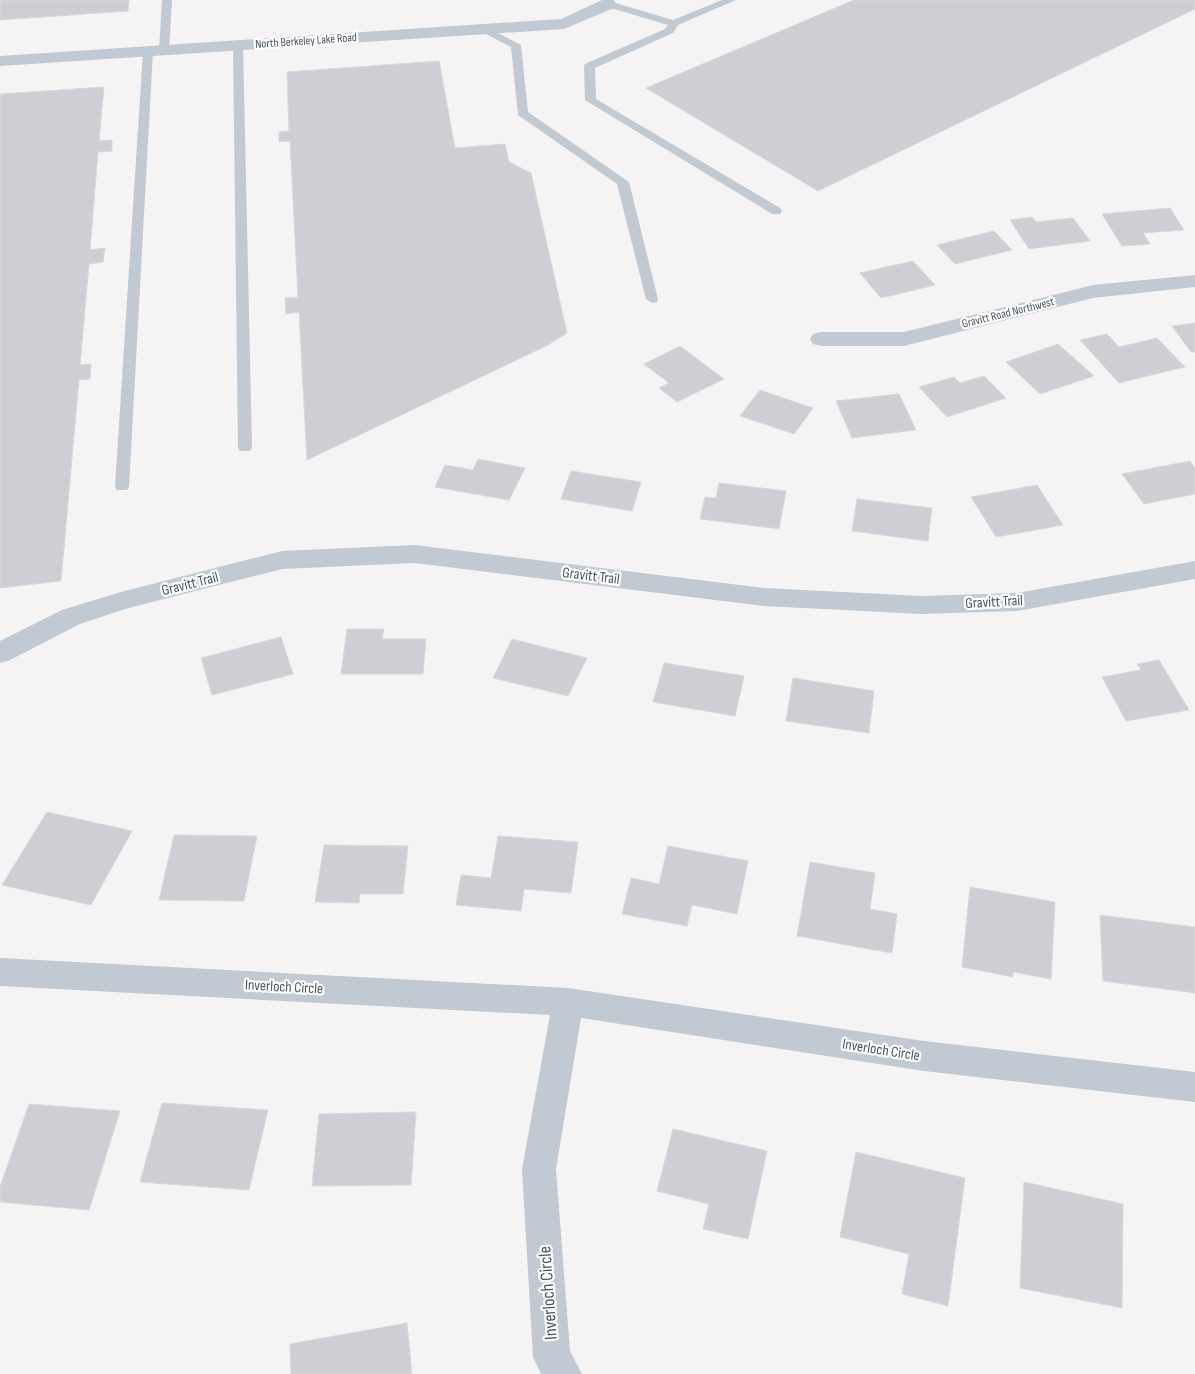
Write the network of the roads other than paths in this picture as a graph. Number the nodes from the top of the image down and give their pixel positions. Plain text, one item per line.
1 (167, 0) edge
2 (731, 0) edge
3 (608, 4) joint
4 (674, 23) junction
5 (484, 29) junction
6 (238, 45) junction
7 (156, 51) junction
8 (0, 61) edge
9 (776, 211) dead end
10 (1195, 281) edge
11 (652, 299) dead end
12 (821, 340) dead end
13 (244, 448) dead end
14 (122, 487) dead end
15 (1195, 570) edge
16 (0, 653) edge
17 (0, 972) edge
18 (568, 1002) junction
19 (1195, 1087) edge
20 (563, 1374) edge

1 - 7 lane
2 - 4 lane
3 - 4 lane
3 - 5 street, North Berkeley Lake Road
4 - 9 lane
5 - 6 street, North Berkeley Lake Road
5 - 11 lane
6 - 7 street, North Berkeley Lake Road
6 - 13 lane
7 - 8 street, North Berkeley Lake Road
7 - 14 lane
10 - 12 street, Gravitt Road Northwest
15 - 16 street, Gravitt Trail
17 - 18 street, Inverloch Circle
18 - 19 street, Inverloch Circle
18 - 20 street, Inverloch Circle

